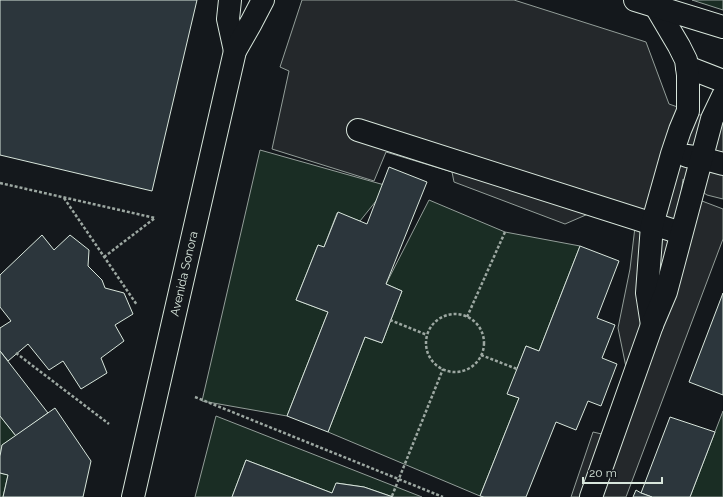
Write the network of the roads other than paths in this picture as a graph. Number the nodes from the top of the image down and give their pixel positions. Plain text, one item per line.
1 (230, 0) edge
2 (263, 0) edge
3 (635, 0) edge
4 (656, 7) junction
5 (723, 27) edge
6 (235, 51) junction
7 (687, 67) junction
8 (723, 81) edge
9 (723, 96) edge
10 (358, 130) dead end
11 (665, 153) junction
12 (701, 158) junction
13 (723, 164) edge
14 (652, 225) junction
15 (681, 234) junction
16 (652, 325) junction
17 (133, 497) edge
18 (591, 497) edge

1 - 6 main road, Avenida Sonora
2 - 6 main road, Avenida Sonora
3 - 4 main road
4 - 5 main road
4 - 7 main road
6 - 17 main road, Avenida Sonora
7 - 8 main road
7 - 11 main road
9 - 12 main road
10 - 14 main road
11 - 12 main road
11 - 14 main road
12 - 13 main road
12 - 15 main road
14 - 15 main road
14 - 16 main road
15 - 16 main road
16 - 18 main road

